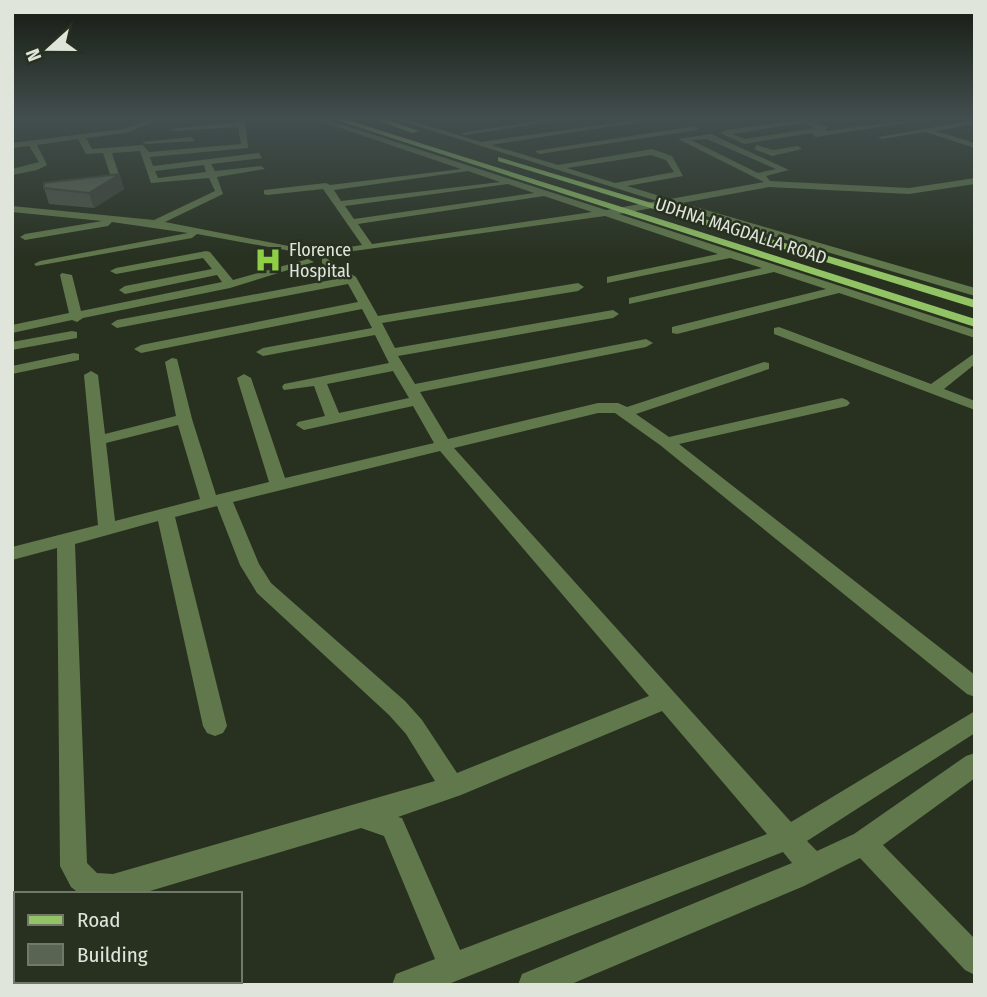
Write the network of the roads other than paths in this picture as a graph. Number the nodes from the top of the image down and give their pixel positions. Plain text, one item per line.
1 (39, 166) edge
2 (111, 166) edge
3 (148, 166) edge
4 (177, 166) edge
5 (208, 166) edge
6 (458, 166) edge
7 (480, 166) edge
8 (535, 166) edge
9 (550, 166) edge
10 (564, 166) edge
11 (617, 166) edge
12 (674, 166) edge
13 (736, 166) edge
14 (775, 166) edge
15 (555, 167) junction
16 (149, 169) junction
17 (261, 169) dead end
18 (471, 170) junction
19 (12, 172) edge
20 (457, 172) junction
21 (212, 176) junction
22 (761, 177) junction
23 (975, 178) edge
24 (643, 180) junction
25 (509, 183) junction
26 (117, 184) edge
27 (615, 186) junction
28 (474, 187) junction
29 (329, 188) junction
30 (267, 192) dead end
31 (547, 194) junction
32 (655, 201) junction
33 (340, 204) junction
34 (12, 209) edge
35 (617, 210) junction
36 (57, 211) junction
37 (599, 213) junction
38 (12, 219) edge
39 (127, 219) junction
40 (352, 222) junction
41 (155, 223) junction
42 (201, 233) junction
43 (25, 237) dead end
44 (369, 247) junction
45 (730, 254) junction
46 (318, 257) junction
47 (40, 264) dead end
48 (772, 269) junction
49 (116, 271) dead end
50 (221, 271) junction
51 (66, 275) dead end
52 (352, 280) junction
53 (611, 280) dead end
54 (230, 285) junction
55 (578, 286) dead end
56 (125, 290) dead end
57 (838, 290) junction
58 (975, 292) edge
59 (633, 301) dead end
60 (975, 304) edge
61 (613, 314) dead end
62 (74, 318) junction
63 (374, 318) junction
64 (975, 323) edge
65 (117, 324) dead end
66 (12, 329) edge
67 (677, 330) dead end
68 (779, 331) dead end
69 (975, 334) edge
70 (72, 335) junction
71 (646, 343) dead end
72 (12, 346) edge
73 (141, 349) dead end
74 (263, 352) dead end
75 (975, 357) edge
76 (394, 360) junction
77 (172, 362) dead end
78 (764, 366) dead end
79 (80, 368) junction
80 (12, 370) edge
81 (244, 378) dead end
82 (318, 381) junction
83 (289, 387) dead end
84 (933, 390) junction
85 (414, 395) junction
86 (842, 403) dead end
87 (975, 406) edge
88 (626, 412) junction
89 (334, 418) junction
90 (184, 419) junction
91 (304, 425) dead end
92 (98, 440) junction
93 (666, 442) junction
94 (444, 446) junction
95 (279, 486) junction
96 (217, 500) junction
97 (165, 513) junction
98 (107, 528) junction
99 (66, 539) junction
100 (12, 554) edge
101 (975, 688) edge
102 (666, 699) junction
103 (975, 721) edge
104 (215, 726) dead end
105 (975, 764) edge
106 (452, 787) junction
107 (361, 816) junction
108 (788, 838) junction
109 (863, 843) junction
110 (813, 867) junction
111 (975, 960) edge
112 (453, 967) junction
113 (407, 985) edge
114 (533, 985) edge

1 - 19 street
2 - 26 street
3 - 16 street
4 - 16 street
5 - 21 street
6 - 18 street
7 - 35 main road, UDHNA MAGDALLA ROAD
8 - 32 main road, UDHNA MAGDALLA ROAD
9 - 15 street
10 - 15 street
11 - 24 street
12 - 24 street
13 - 22 street
14 - 22 street
15 - 27 street
16 - 21 street
17 - 21 street
18 - 20 street
18 - 25 street
20 - 28 street
20 - 29 street
21 - 41 street
22 - 23 street
22 - 32 street
23 - 32 street
24 - 27 street
25 - 28 street
25 - 31 street
27 - 32 street
28 - 33 street
29 - 30 street
29 - 33 street
31 - 37 street
31 - 40 street
32 - 35 street
32 - 58 street
32 - 60 main road, UDHNA MAGDALLA ROAD
33 - 40 street
34 - 36 street
35 - 37 street
35 - 64 main road, UDHNA MAGDALLA ROAD
36 - 38 street
36 - 39 street
37 - 44 street
37 - 45 street
39 - 41 street
39 - 43 street
40 - 44 street
41 - 42 street
42 - 46 street
42 - 47 street
44 - 46 street
45 - 48 street
45 - 53 street
46 - 52 street
46 - 54 street
48 - 57 street
48 - 59 street
49 - 50 street
50 - 54 street
50 - 56 street
51 - 62 street
52 - 63 street
52 - 65 street
54 - 62 street
55 - 63 street
57 - 67 street
57 - 69 street
61 - 76 street
62 - 66 street
62 - 70 street
63 - 73 street
63 - 74 street
63 - 76 street
68 - 84 street
70 - 72 street
70 - 79 street
71 - 85 street
75 - 84 street
76 - 82 street
76 - 85 street
77 - 90 street
78 - 88 street
79 - 80 street
79 - 92 street
81 - 95 street
82 - 83 street
82 - 89 street
84 - 87 street
85 - 89 street
85 - 94 street
86 - 93 street
88 - 93 street
88 - 94 street
89 - 91 street
90 - 92 street
90 - 96 street
92 - 98 street
93 - 101 street
94 - 95 street
94 - 102 street
95 - 96 street
96 - 97 street
96 - 106 street
97 - 98 street
97 - 104 street
98 - 99 street
99 - 100 street
99 - 107 street
102 - 106 street
102 - 108 street
103 - 108 street
105 - 109 street
106 - 107 street
107 - 112 street
108 - 110 street
108 - 112 street
109 - 110 street
109 - 111 street
110 - 114 street
112 - 113 street

